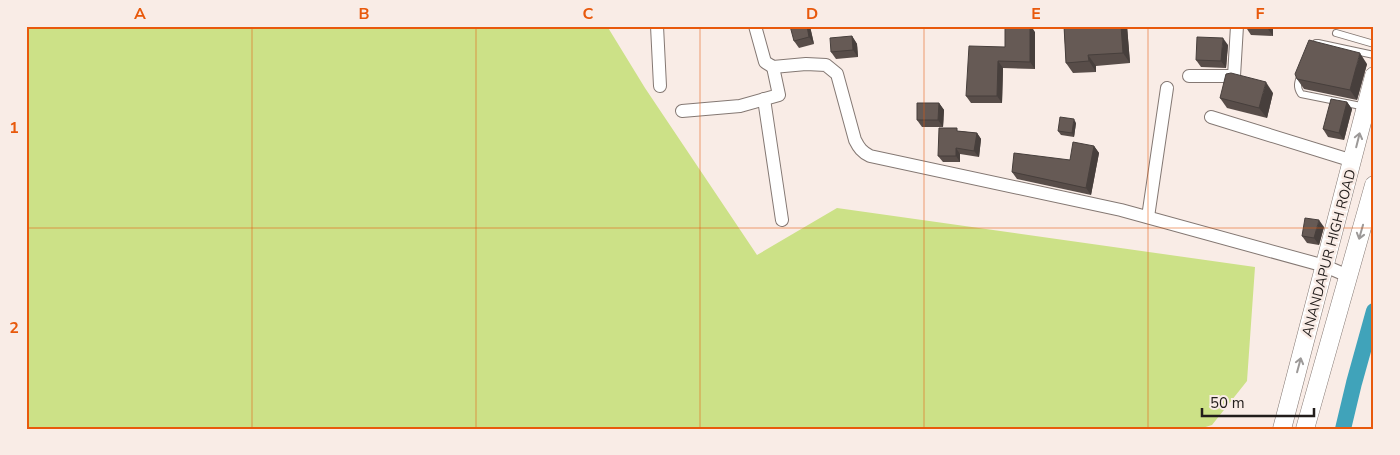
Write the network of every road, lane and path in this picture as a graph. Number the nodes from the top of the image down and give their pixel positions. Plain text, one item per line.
1 (657, 26) edge
2 (755, 26) edge
3 (1237, 26) edge
4 (1336, 33) dead end
5 (1374, 44) edge
6 (1313, 46) edge
7 (1374, 54) edge
8 (773, 67) junction
9 (1304, 68) edge
10 (1189, 76) dead end
11 (1374, 76) edge
12 (660, 86) dead end
13 (1167, 88) dead end
14 (764, 99) junction
15 (1366, 108) junction
16 (682, 111) dead end
17 (1211, 116) dead end
18 (1353, 161) junction
19 (1374, 185) edge
20 (1148, 217) junction
21 (782, 220) dead end
22 (1325, 266) junction
23 (1348, 276) junction
24 (1282, 429) edge
25 (1305, 429) edge

1 - 12 street
2 - 8 street
3 - 10 street
4 - 5 lane
6 - 7 lane
8 - 14 street
8 - 20 street
9 - 15 lane
11 - 15 main road, ANANDAPUR HIGH ROAD
13 - 20 street
14 - 16 street
14 - 21 street
18 -> 15 main road, ANANDAPUR HIGH ROAD
17 - 18 street
18 - 22 main road, ANANDAPUR HIGH ROAD
19 -> 23 main road, ANANDAPUR HIGH ROAD
20 - 22 street
22 - 23 street
24 -> 22 main road, ANANDAPUR HIGH ROAD
23 - 25 main road, ANANDAPUR HIGH ROAD

